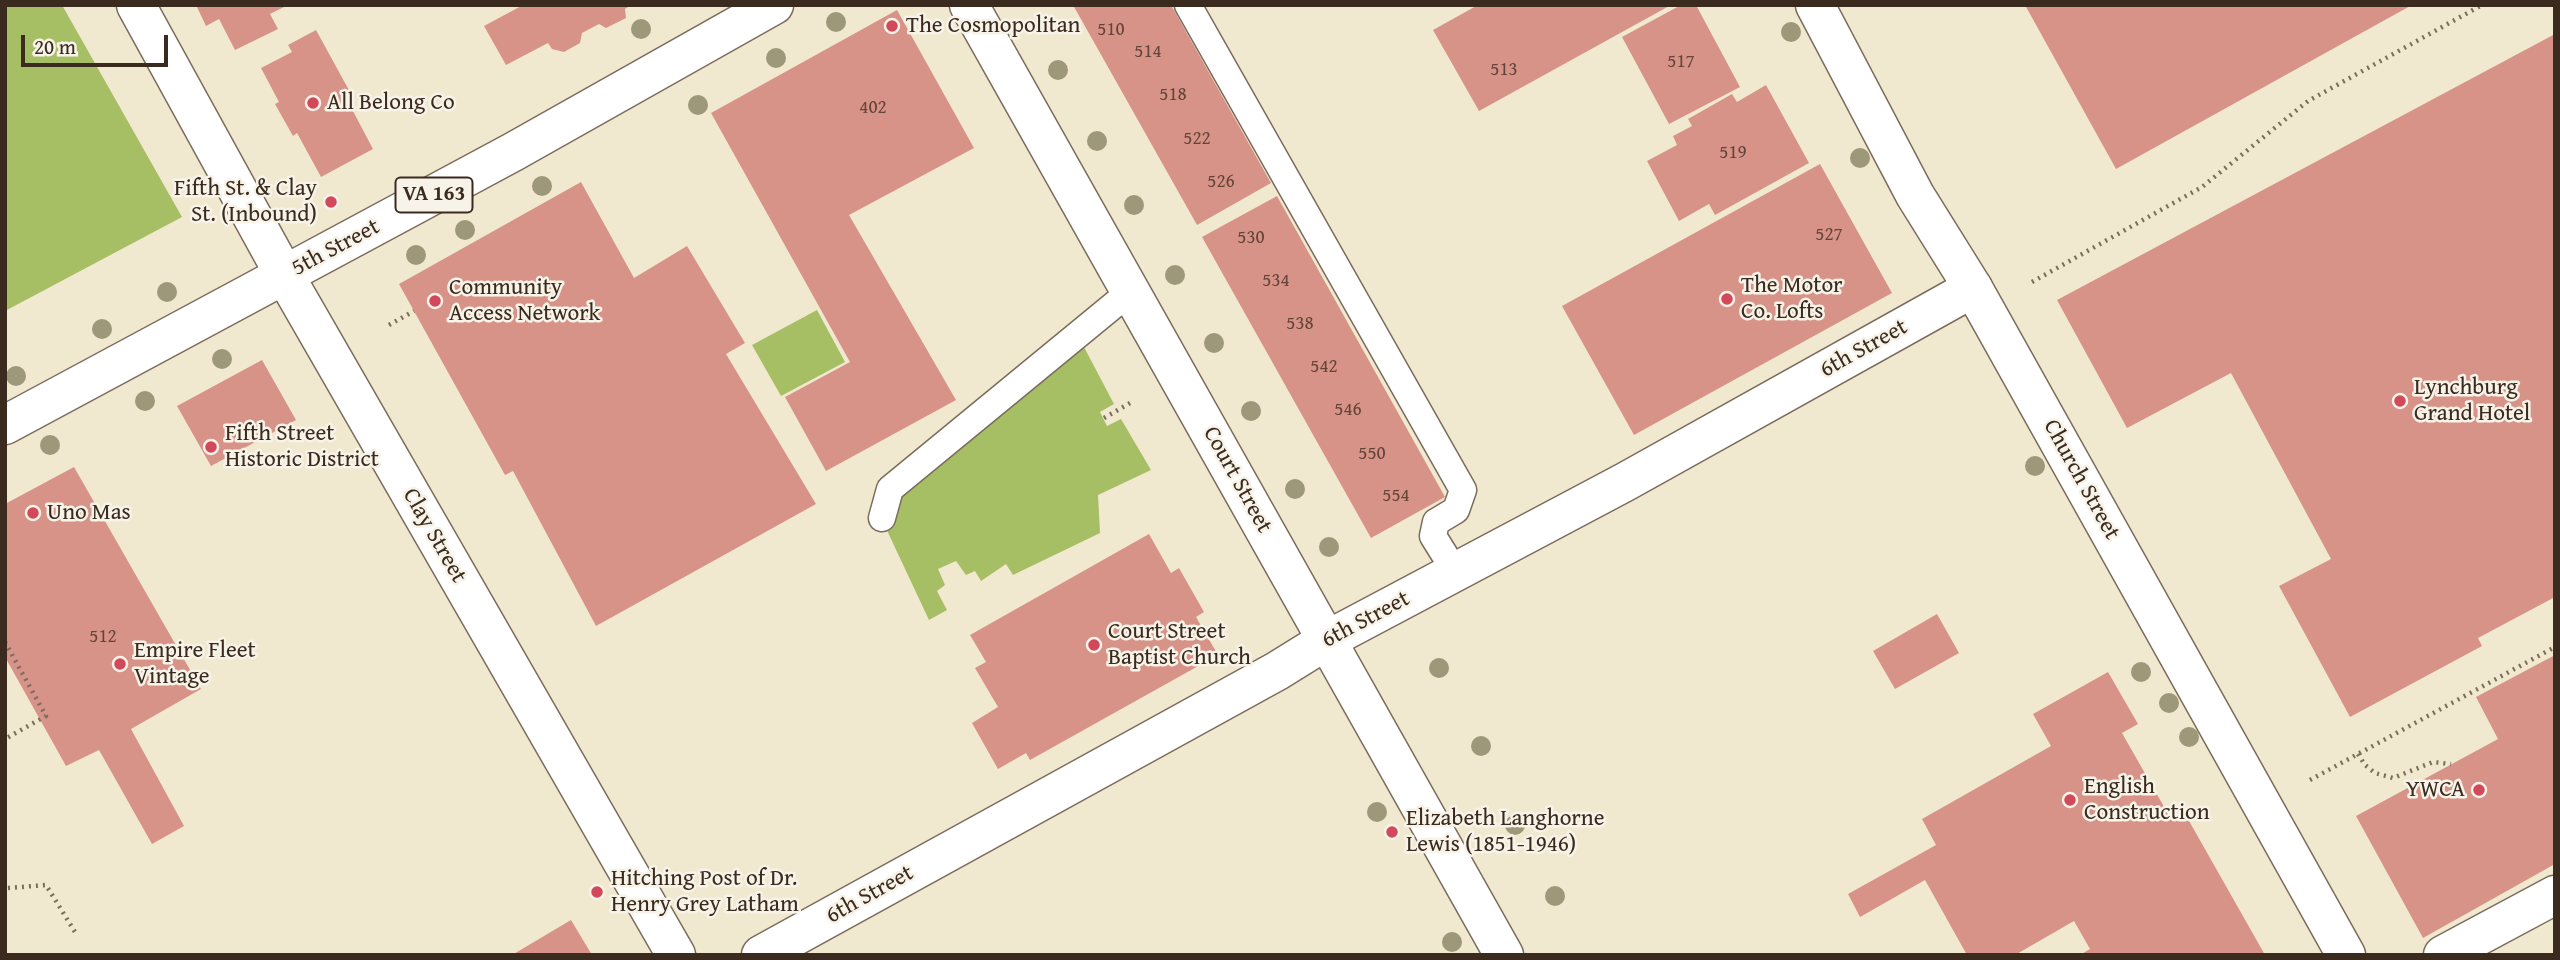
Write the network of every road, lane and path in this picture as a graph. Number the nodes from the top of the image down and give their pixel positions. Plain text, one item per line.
1 (136, 5) edge
2 (774, 5) edge
3 (969, 5) edge
4 (1188, 5) edge
5 (1815, 5) edge
6 (2482, 5) edge
7 (285, 276) junction
8 (2032, 282) dead end
9 (1973, 288) junction
10 (1131, 291) junction
11 (414, 312) dead end
12 (389, 325) dead end
13 (1130, 403) dead end
14 (1104, 418) dead end
15 (5, 425) edge
16 (882, 518) dead end
17 (1456, 573) junction
18 (1327, 640) junction
19 (5, 642) edge
20 (2555, 647) edge
21 (5, 739) edge
22 (2358, 754) junction
23 (2451, 764) dead end
24 (2310, 780) dead end
25 (8, 888) dead end
26 (2555, 895) edge
27 (75, 932) dead end
28 (676, 955) edge
29 (761, 955) edge
30 (1504, 955) edge
31 (2346, 955) edge
32 (2443, 955) edge

1 - 7 street, Clay Street
2 - 7 street, 5th Street / VA 163
3 - 10 street, Court Street
4 - 17 lane
5 - 9 street, Church Street
6 - 8 path
7 - 15 street, 5th Street / VA 163
7 - 28 street, Clay Street
9 - 17 street, 6th Street
9 - 31 street, Church Street
10 - 16 lane
10 - 18 street, Court Street
11 - 12 path
13 - 14 path
17 - 18 street, 6th Street
18 - 29 street, 6th Street
18 - 30 street, Court Street
19 - 21 path
20 - 22 path
22 - 23 path
22 - 24 path
25 - 27 path
26 - 32 street

